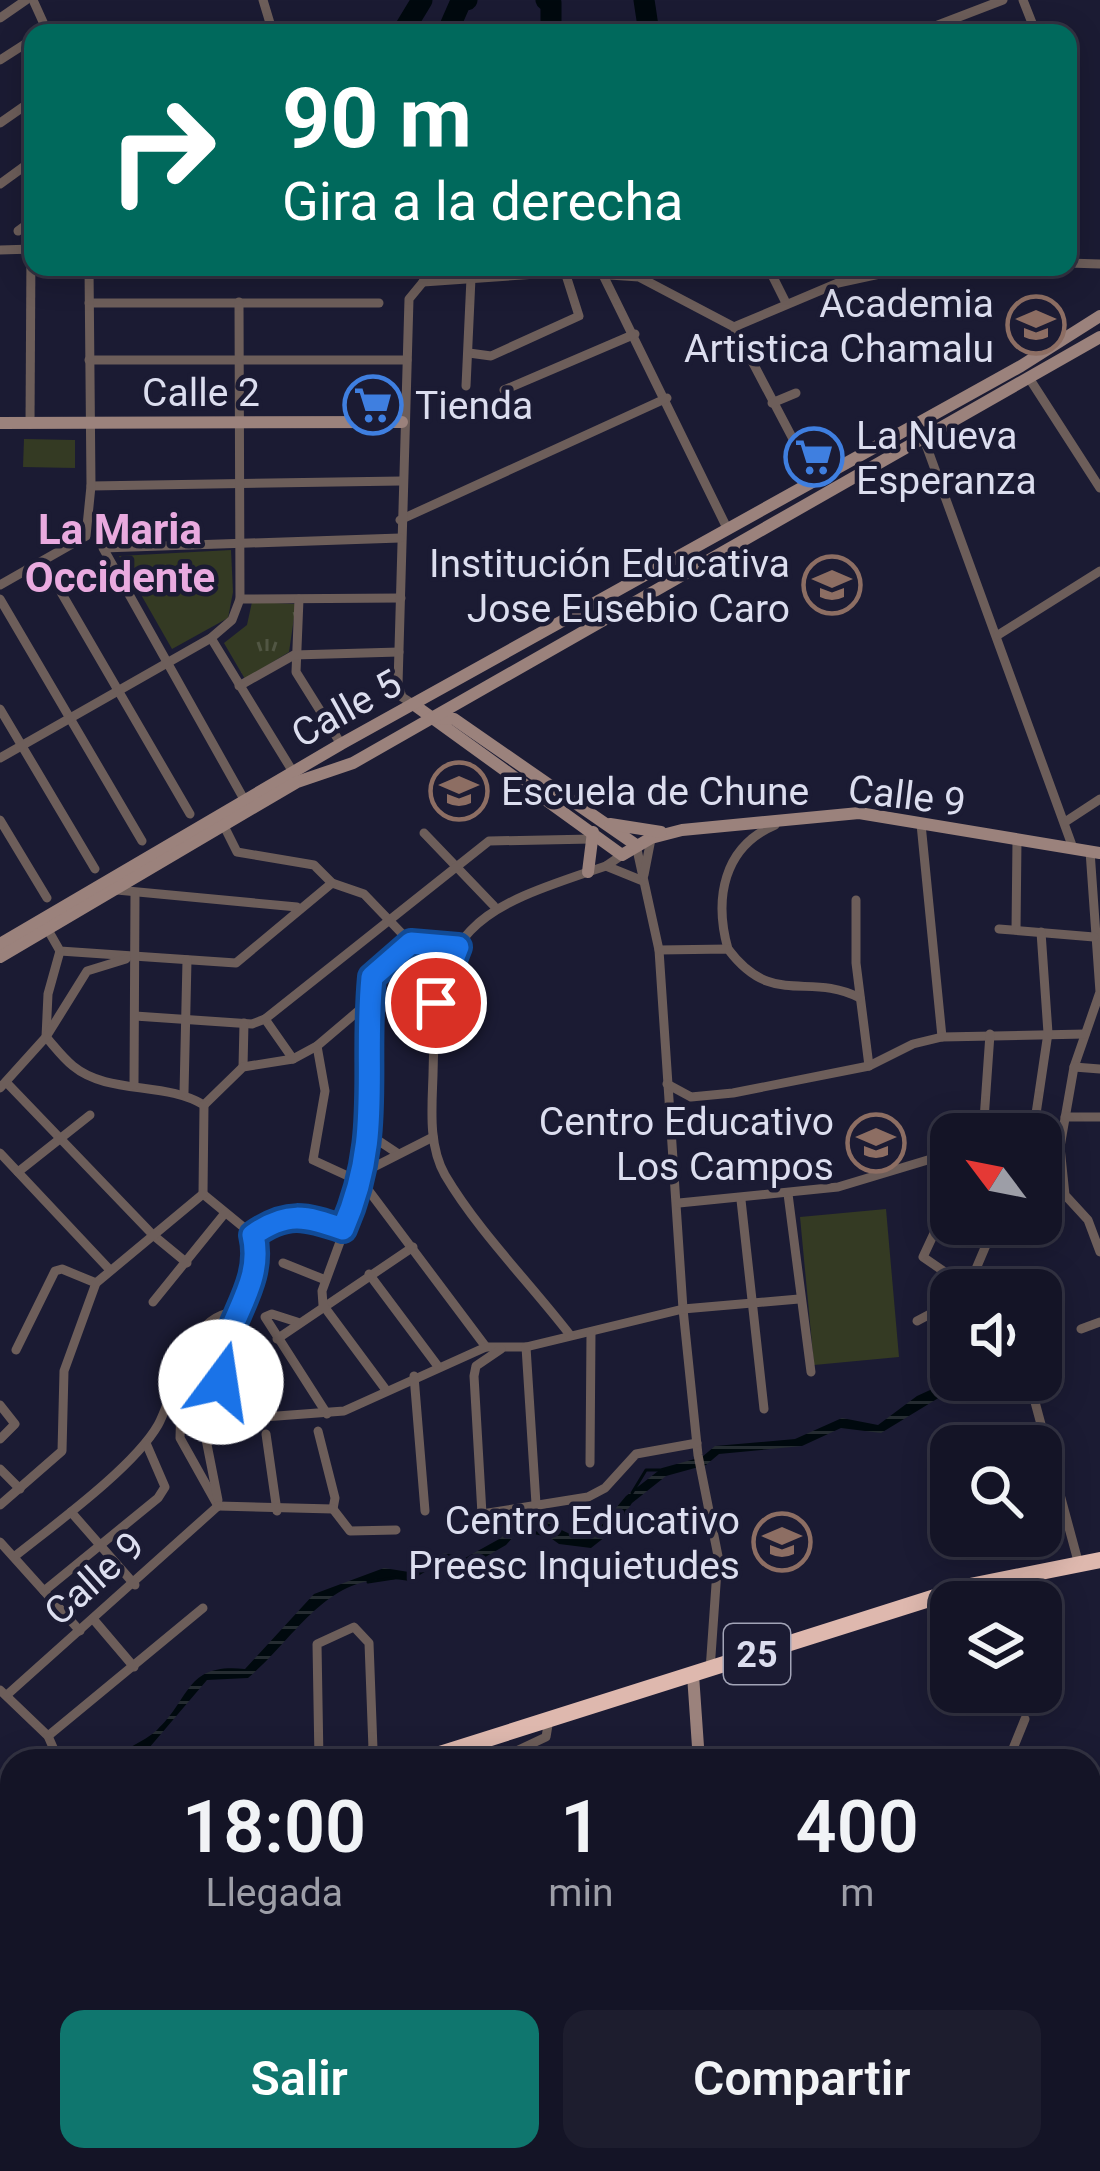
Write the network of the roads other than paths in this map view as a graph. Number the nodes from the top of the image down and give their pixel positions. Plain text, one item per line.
1 (1004, 0) edge
2 (32, 2) edge
3 (0, 18) edge
4 (941, 24) edge
5 (24, 226) edge
6 (18, 230) dead end
7 (32, 276) edge
8 (89, 276) edge
9 (421, 276) edge
10 (502, 276) edge
11 (566, 276) edge
12 (604, 276) edge
13 (615, 276) edge
14 (772, 276) edge
15 (878, 276) edge
16 (471, 278) junction
17 (423, 282) junction
18 (785, 301) junction
19 (239, 302) junction
20 (89, 303) junction
21 (379, 303) dead end
22 (1100, 316) edge
23 (734, 326) junction
24 (635, 334) junction
25 (1100, 338) edge
26 (469, 353) junction
27 (89, 360) junction
28 (236, 360) junction
29 (407, 360) junction
30 (1031, 382) junction
31 (466, 386) dead end
32 (504, 390) dead end
33 (796, 393) dead end
34 (667, 398) junction
35 (772, 403) junction
36 (237, 422) junction
37 (402, 422) junction
38 (88, 423) junction
39 (0, 424) edge
40 (30, 424) junction
41 (925, 442) junction
42 (814, 479) junction
43 (401, 481) junction
44 (238, 484) junction
45 (91, 486) junction
46 (1100, 488) edge
47 (400, 520) junction
48 (727, 528) junction
49 (400, 538) junction
50 (239, 543) junction
51 (44, 562) junction
52 (1100, 571) edge
53 (0, 585) edge
54 (299, 598) junction
55 (401, 598) junction
56 (0, 599) edge
57 (240, 599) junction
58 (998, 635) junction
59 (211, 638) junction
60 (399, 652) junction
61 (294, 655) junction
62 (495, 660) junction
63 (166, 662) junction
64 (505, 679) junction
65 (239, 686) junction
66 (117, 690) junction
67 (474, 694) junction
68 (413, 704) junction
69 (0, 709) edge
70 (435, 717) junction
71 (69, 718) junction
72 (469, 728) junction
73 (341, 744) junction
74 (21, 746) junction
75 (0, 758) edge
76 (292, 772) junction
77 (1100, 799) edge
78 (245, 801) junction
79 (190, 814) dead end
80 (791, 818) junction
81 (0, 820) edge
82 (1065, 822) junction
83 (609, 824) junction
84 (921, 824) junction
85 (225, 828) junction
86 (424, 833) dead end
87 (668, 833) junction
88 (592, 836) junction
89 (651, 838) junction
90 (1017, 839) junction
91 (142, 841) dead end
92 (636, 845) junction
93 (1073, 848) junction
94 (1095, 852) edge
95 (622, 855) junction
96 (606, 866) junction
97 (455, 867) junction
98 (95, 868) dead end
99 (588, 872) junction
100 (643, 880) junction
101 (332, 883) junction
102 (117, 890) junction
103 (135, 893) junction
104 (47, 898) dead end
105 (856, 900) dead end
106 (494, 906) junction
107 (298, 907) junction
108 (390, 917) junction
109 (1096, 918) edge
110 (999, 928) dead end
111 (48, 930) junction
112 (1016, 930) junction
113 (1041, 932) junction
114 (1094, 937) junction
115 (411, 943) junction
116 (0, 944) edge
117 (458, 947) junction
118 (728, 949) junction
119 (658, 950) junction
120 (60, 951) junction
121 (137, 956) junction
122 (0, 957) edge
123 (1099, 957) edge
124 (187, 960) junction
125 (856, 962) junction
126 (838, 987) junction
127 (860, 998) junction
128 (370, 1001) junction
129 (135, 1016) junction
130 (265, 1018) junction
131 (184, 1019) junction
132 (244, 1023) junction
133 (1092, 1027) edge
134 (990, 1034) junction
135 (1048, 1034) junction
136 (46, 1037) junction
137 (942, 1037) junction
138 (317, 1046) junction
139 (293, 1059) junction
140 (869, 1066) junction
141 (243, 1067) junction
142 (1074, 1067) junction
143 (1100, 1069) edge
144 (667, 1084) junction
145 (3, 1085) edge
146 (134, 1085) junction
147 (184, 1093) junction
148 (204, 1105) junction
149 (984, 1113) edge
150 (1036, 1113) edge
151 (90, 1114) dead end
152 (1065, 1117) junction
153 (1100, 1117) edge
154 (370, 1135) junction
155 (1062, 1135) edge
156 (433, 1137) junction
157 (58, 1138) junction
158 (0, 1153) edge
159 (397, 1153) junction
160 (930, 1159) edge
161 (1062, 1166) edge
162 (367, 1171) junction
163 (18, 1172) junction
164 (363, 1183) junction
165 (203, 1194) junction
166 (788, 1194) junction
167 (741, 1200) junction
168 (679, 1203) junction
169 (225, 1213) junction
170 (1094, 1218) edge
171 (343, 1229) junction
172 (153, 1235) junction
173 (253, 1235) junction
174 (930, 1244) edge
175 (413, 1247) junction
176 (1100, 1252) edge
177 (187, 1262) junction
178 (283, 1263) dead end
179 (940, 1269) edge
180 (110, 1270) junction
181 (369, 1274) junction
182 (323, 1279) junction
183 (96, 1283) junction
184 (800, 1299) junction
185 (153, 1301) dead end
186 (322, 1305) junction
187 (750, 1307) junction
188 (683, 1309) junction
189 (240, 1312) junction
190 (930, 1314) edge
191 (917, 1321) dead end
192 (298, 1323) junction
193 (1098, 1323) edge
194 (1081, 1329) dead end
195 (591, 1332) junction
196 (570, 1335) junction
197 (277, 1339) junction
198 (1100, 1341) edge
199 (486, 1347) junction
200 (526, 1347) junction
201 (501, 1349) junction
202 (16, 1350) dead end
203 (182, 1365) junction
204 (437, 1365) junction
205 (811, 1372) dead end
206 (414, 1376) junction
207 (386, 1390) junction
208 (1036, 1401) edge
209 (0, 1405) edge
210 (764, 1409) dead end
211 (251, 1413) junction
212 (327, 1414) junction
213 (318, 1431) dead end
214 (266, 1434) dead end
215 (0, 1438) edge
216 (146, 1443) junction
217 (698, 1443) junction
218 (590, 1463) dead end
219 (0, 1468) edge
220 (20, 1489) junction
221 (536, 1504) junction
222 (0, 1505) edge
223 (218, 1505) junction
224 (333, 1509) junction
225 (277, 1511) junction
226 (424, 1511) dead end
227 (70, 1512) junction
228 (396, 1530) dead end
229 (0, 1542) edge
230 (101, 1546) junction
231 (14, 1557) junction
232 (1100, 1560) edge
233 (1078, 1561) junction
234 (135, 1585) junction
235 (44, 1591) junction
236 (203, 1607) dead end
237 (94, 1620) junction
238 (80, 1631) junction
239 (134, 1667) junction
240 (701, 1673) junction
241 (4, 1692) edge
242 (549, 1719) junction
243 (1025, 1719) dead end
244 (48, 1736) junction
245 (54, 1749) edge
246 (319, 1749) edge
247 (373, 1749) edge
248 (455, 1749) edge
249 (520, 1749) edge
250 (699, 1749) edge
251 (1013, 1749) edge

1 - 4 street
2 - 3 street
5 - 6 street
7 - 40 street
8 - 20 street
9 - 17 street
10 - 16 street
11 - 26 street
12 - 24 street
13 - 23 street
14 - 18 street
15 - 18 street
16 - 17 street
16 - 26 street
17 - 29 street
18 - 23 street
19 - 20 street
19 - 21 street
19 - 28 street
20 - 27 street
22 - 42 main road, Calle 5
23 - 35 street
24 - 32 street
24 - 34 street
25 - 30 main road, Calle 5
26 - 31 street
27 - 28 street
27 - 38 street
28 - 29 street
28 - 36 street
29 - 37 street
30 - 41 main road, Calle 5
30 - 46 street
33 - 35 street
34 - 47 street
34 - 48 street
35 - 42 street
36 - 37 main road, Calle 2
36 - 38 main road, Calle 2
36 - 44 street
37 - 43 street
38 - 40 main road, Calle 2
38 - 45 street
39 - 40 main road, Calle 2
41 - 58 street
41 - 64 main road, Calle 5
42 - 48 main road, Calle 5
43 - 44 street
43 - 47 street
44 - 45 street
44 - 50 street
45 - 51 street
47 - 49 street
48 - 62 main road, Calle 5
49 - 50 street
49 - 55 street
50 - 57 street
50 - 63 street
51 - 53 street
51 - 66 street
52 - 58 street
54 - 55 street
54 - 57 street
54 - 61 street
55 - 60 street
56 - 71 street
57 - 59 street
58 - 82 street
59 - 63 street
59 - 65 street
60 - 61 street
60 - 68 street
61 - 65 street
61 - 73 street
62 - 64 main road
62 - 68 main road, Calle 5
63 - 66 street
63 - 78 street
64 - 67 main road, Calle 5
65 - 76 street
66 - 71 street
66 - 79 street
67 - 70 main road, Calle 5
67 - 72 main road
68 - 70 main road
68 - 73 main road, Calle 5
69 - 74 street
70 - 72 main road
70 - 85 main road, Calle 5
70 - 88 main road
71 - 74 street
71 - 91 street
72 - 83 main road
73 - 76 main road, Calle 5
74 - 75 street
74 - 98 street
76 - 78 main road, Calle 5
77 - 82 street
78 - 116 main road, Calle 5
80 - 84 main road, Calle 9
80 - 87 main road, Calle 9
80 - 118 street
81 - 104 street
82 - 93 street
83 - 87 main road
83 - 92 main road
84 - 90 main road, Calle 9
84 - 137 street
85 - 101 street
85 - 102 main road, Calle 5
86 - 97 street
87 - 89 main road, Calle 9
88 - 95 main road
88 - 97 street
88 - 99 main road
89 - 92 main road, Calle 9
89 - 100 street
90 - 93 main road, Calle 9
90 - 112 street
92 - 95 main road, Calle 9
92 - 100 street
93 - 94 main road, Calle 9
94 - 109 street
95 - 96 street
96 - 99 street
96 - 100 street
97 - 106 street
97 - 108 street
99 - 106 street
100 - 119 street
101 - 107 street
101 - 108 street
102 - 103 street
102 - 111 main road, Calle 5
103 - 107 street
103 - 121 street
105 - 125 street
106 - 117 street
107 - 124 street
108 - 115 street
108 - 130 street
109 - 114 street
110 - 112 street
111 - 120 street
111 - 122 main road, Calle 5
112 - 113 street
113 - 114 street
113 - 135 street
114 - 123 street
115 - 117 street
115 - 128 street
117 - 156 street
118 - 119 street
118 - 126 street
119 - 144 street
120 - 121 street
120 - 136 street
121 - 124 street
121 - 129 street
121 - 136 street
123 - 133 street
124 - 131 street
125 - 126 street
125 - 127 street
126 - 127 street
127 - 140 street
128 - 138 street
128 - 154 street
129 - 131 street
129 - 146 street
130 - 132 street
130 - 139 street
131 - 132 street
131 - 147 street
132 - 141 street
133 - 135 street
133 - 142 street
134 - 135 street
134 - 137 street
134 - 149 street
135 - 150 street
136 - 145 street
136 - 146 street
137 - 140 street
138 - 139 street
138 - 164 street
139 - 141 street
140 - 144 street
141 - 148 street
142 - 143 street
142 - 152 street
144 - 168 street
145 - 157 street
146 - 147 street
147 - 148 street
148 - 165 street
151 - 157 street
152 - 153 street
152 - 155 street
154 - 159 street
154 - 162 street
156 - 159 street
156 - 196 street
157 - 163 street
157 - 172 street
158 - 163 street
159 - 162 street
160 - 166 street
161 - 170 street
162 - 164 street
163 - 180 street
164 - 171 street
164 - 175 street
165 - 169 street
165 - 172 street
166 - 167 street
166 - 184 street
167 - 168 street
167 - 187 street
168 - 188 street
169 - 173 street
169 - 177 street
170 - 176 street
171 - 173 street
171 - 182 street
172 - 177 street
172 - 180 street
173 - 189 street
174 - 179 street
175 - 181 street
175 - 199 street
177 - 185 street
178 - 182 street
180 - 183 street
181 - 186 street
181 - 204 street
182 - 186 street
183 - 202 street
183 - 220 street
184 - 187 street
184 - 205 street
186 - 192 street
186 - 207 street
187 - 188 street
187 - 210 street
188 - 195 street
188 - 217 street
189 - 203 street
189 - 211 street
190 - 191 street
192 - 197 street
192 - 197 street
193 - 194 street
193 - 198 street
195 - 196 street
195 - 218 street
196 - 200 street
197 - 212 street
199 - 201 street
199 - 204 street
200 - 201 street
200 - 221 street
201 - 221 street
203 - 216 street
203 - 223 street
204 - 206 street
206 - 207 street
206 - 226 street
207 - 212 street
208 - 233 street
209 - 215 street
211 - 212 street
211 - 223 street
213 - 224 street
214 - 225 street
216 - 227 street
216 - 230 street
217 - 221 street
217 - 240 street
219 - 220 street
220 - 222 street
223 - 225 street
223 - 234 street, Calle 9
224 - 225 street
224 - 228 street
227 - 230 street
227 - 231 street
229 - 231 street
230 - 234 street
230 - 235 street
231 - 235 street
232 - 233 highway, 25
233 - 240 highway, 25
234 - 237 street, Calle 9
235 - 238 street
236 - 239 street
237 - 238 street, Calle 9
237 - 239 street
238 - 241 street, Calle 9
239 - 244 street
240 - 242 highway, 25
240 - 250 main road
241 - 244 street
242 - 248 highway, 25
242 - 249 street
243 - 251 street
244 - 245 street
246 - 247 street

